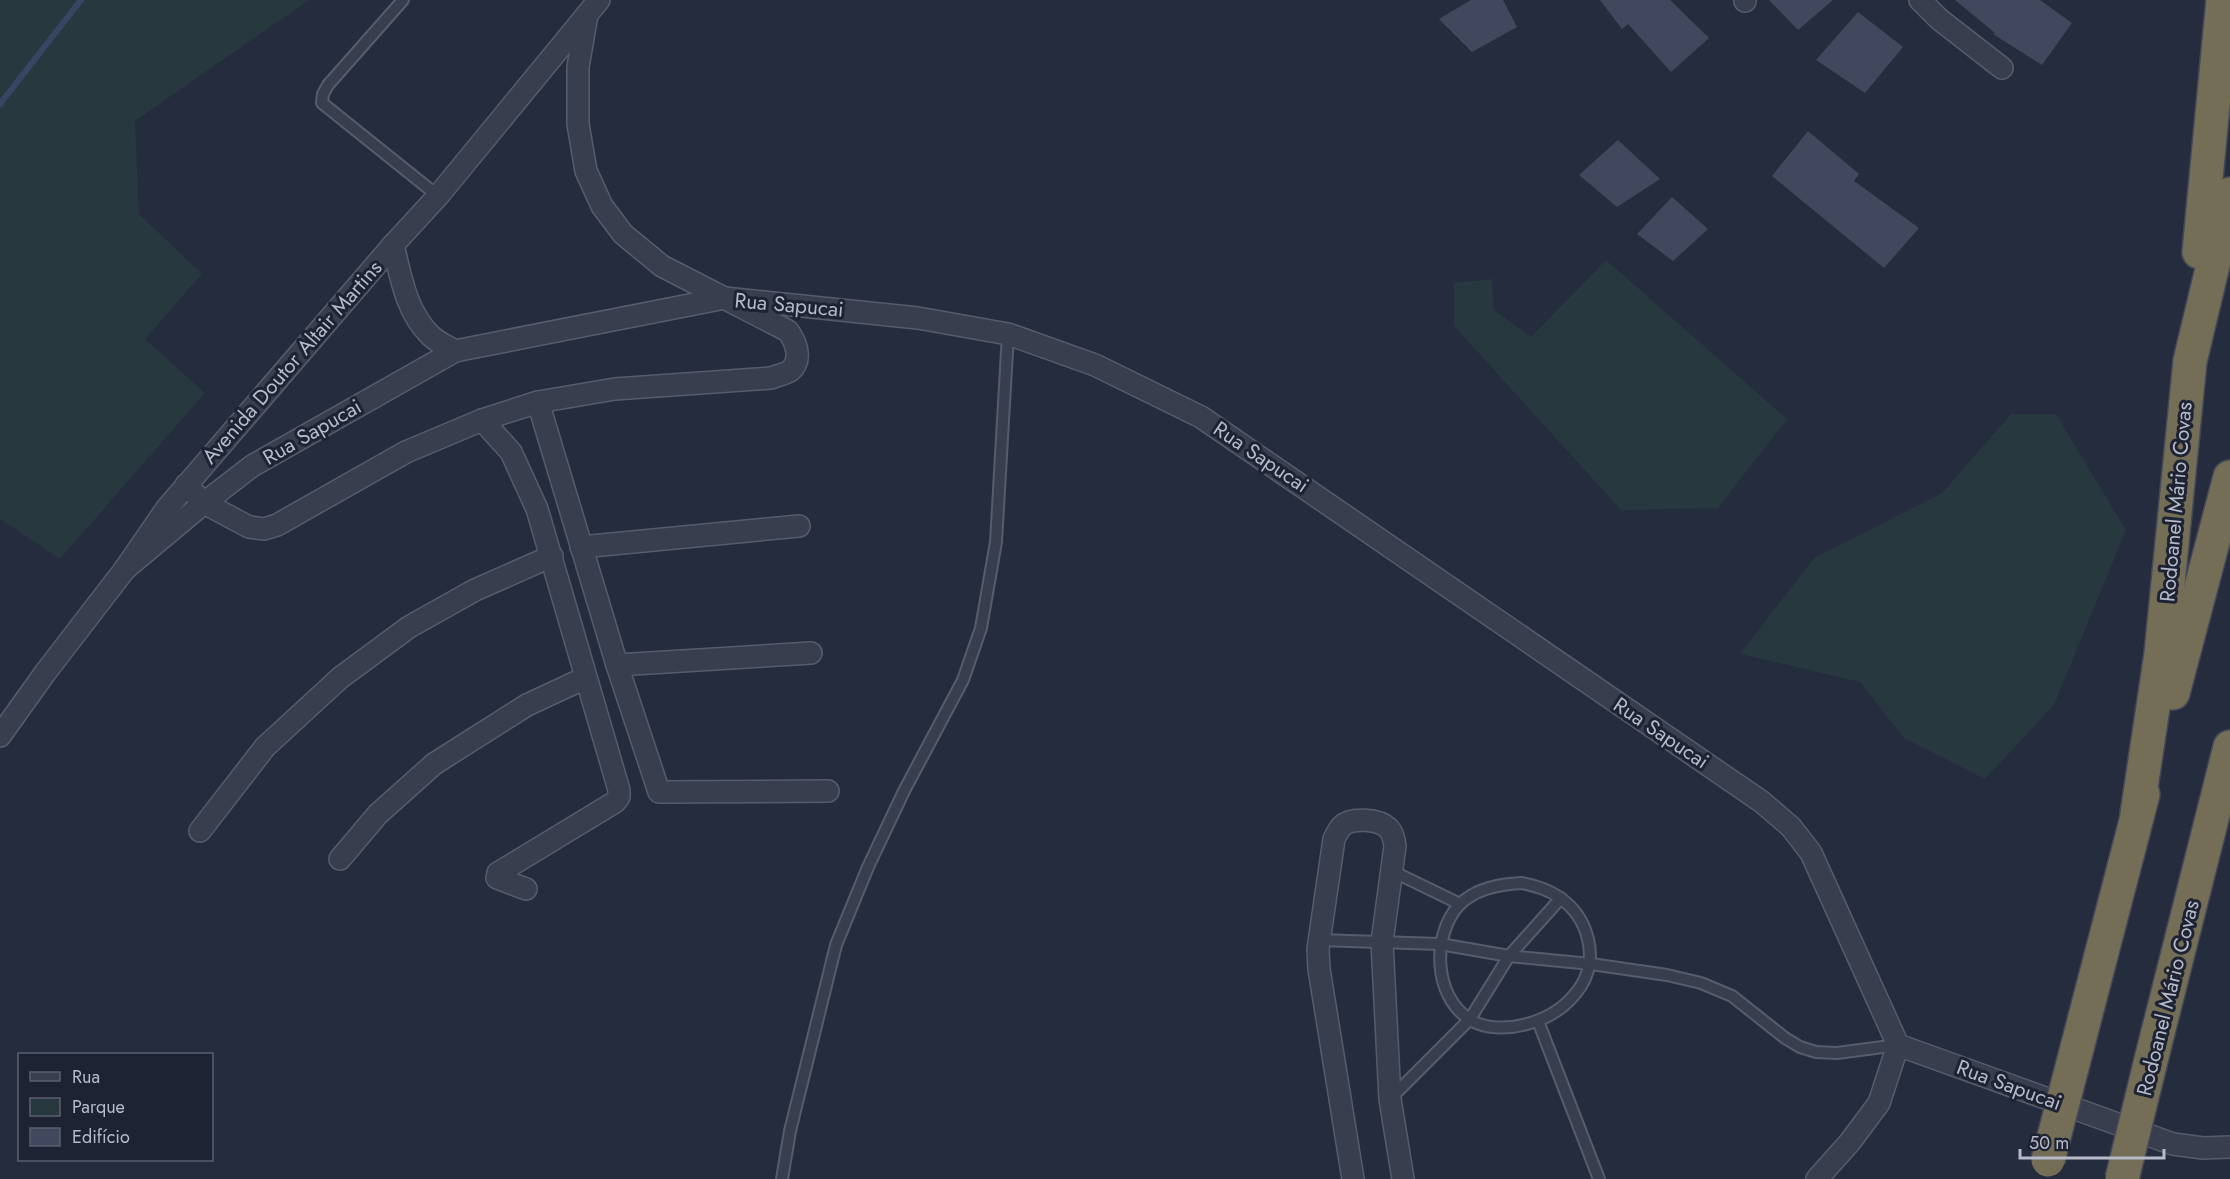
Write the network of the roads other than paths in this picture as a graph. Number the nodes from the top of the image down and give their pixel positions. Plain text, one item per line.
1 (403, 0) edge
2 (1920, 0) edge
3 (2223, 0) edge
4 (593, 7) edge
5 (2002, 68) dead end
6 (2230, 194) edge
7 (438, 196) junction
8 (393, 245) junction
9 (725, 298) junction
10 (1008, 334) junction
11 (455, 351) junction
12 (2190, 361) junction
13 (538, 402) junction
14 (482, 420) junction
15 (2230, 477) edge
16 (186, 485) junction
17 (204, 503) junction
18 (799, 526) dead end
19 (581, 547) junction
20 (552, 556) junction
21 (125, 569) junction
22 (811, 653) dead end
23 (617, 665) junction
24 (585, 678) junction
25 (0, 736) edge
26 (2230, 747) edge
27 (828, 791) dead end
28 (2137, 814) junction
29 (200, 831) dead end
30 (340, 859) dead end
31 (1392, 871) junction
32 (526, 889) dead end
33 (1561, 898) junction
34 (1460, 904) junction
35 (1319, 939) junction
36 (1382, 942) junction
37 (1440, 944) junction
38 (1509, 956) junction
39 (1591, 964) junction
40 (1470, 1019) junction
41 (1538, 1021) junction
42 (1898, 1045) junction
43 (1390, 1099) junction
44 (2230, 1147) edge
45 (2046, 1170) edge
46 (782, 1179) edge
47 (1353, 1179) edge
48 (1403, 1179) edge
49 (1599, 1179) edge
50 (1817, 1179) edge
51 (2122, 1179) edge

1 - 7 lane
2 - 5 street
3 - 12 highway
4 - 7 street, Avenida Doutor Altair Martins
4 - 9 street
6 - 12 highway, Rodoanel Mário Covas
7 - 8 street, Avenida Doutor Altair Martins
8 - 11 street
8 - 16 street, Avenida Doutor Altair Martins
9 - 10 street, Rua Sapucai
9 - 11 street, Rua Sapucai
9 - 13 street
10 - 42 street, Rua Sapucai
10 - 46 lane
11 - 17 street, Rua Sapucai
12 - 28 highway, Rodoanel Mário Covas
13 - 14 street
13 - 19 street
14 - 17 street
14 - 20 street
15 - 28 highway, Rodoanel Mário Covas
16 - 17 street
16 - 21 street, Avenida Doutor Altair Martins
17 - 21 street, Rua Sapucai
18 - 19 street
19 - 23 street
20 - 24 street
20 - 29 street
21 - 25 street, Avenida Doutor Altair Martins
22 - 23 street
23 - 27 street
24 - 30 street
24 - 32 street
26 - 51 highway, Rodoanel Mário Covas, bridge
28 - 45 highway, Rodoanel Mário Covas, bridge
31 - 34 lane
31 - 35 street
31 - 36 street
33 - 34 lane
33 - 38 lane
33 - 39 lane
34 - 37 lane
35 - 36 lane
35 - 47 street
36 - 37 lane
36 - 43 street
37 - 38 lane
37 - 40 lane
38 - 39 lane
38 - 40 lane
39 - 41 lane
39 - 42 lane
40 - 41 lane
40 - 43 lane
41 - 49 lane
42 - 44 street, Rua Sapucai
42 - 50 street
43 - 48 street

